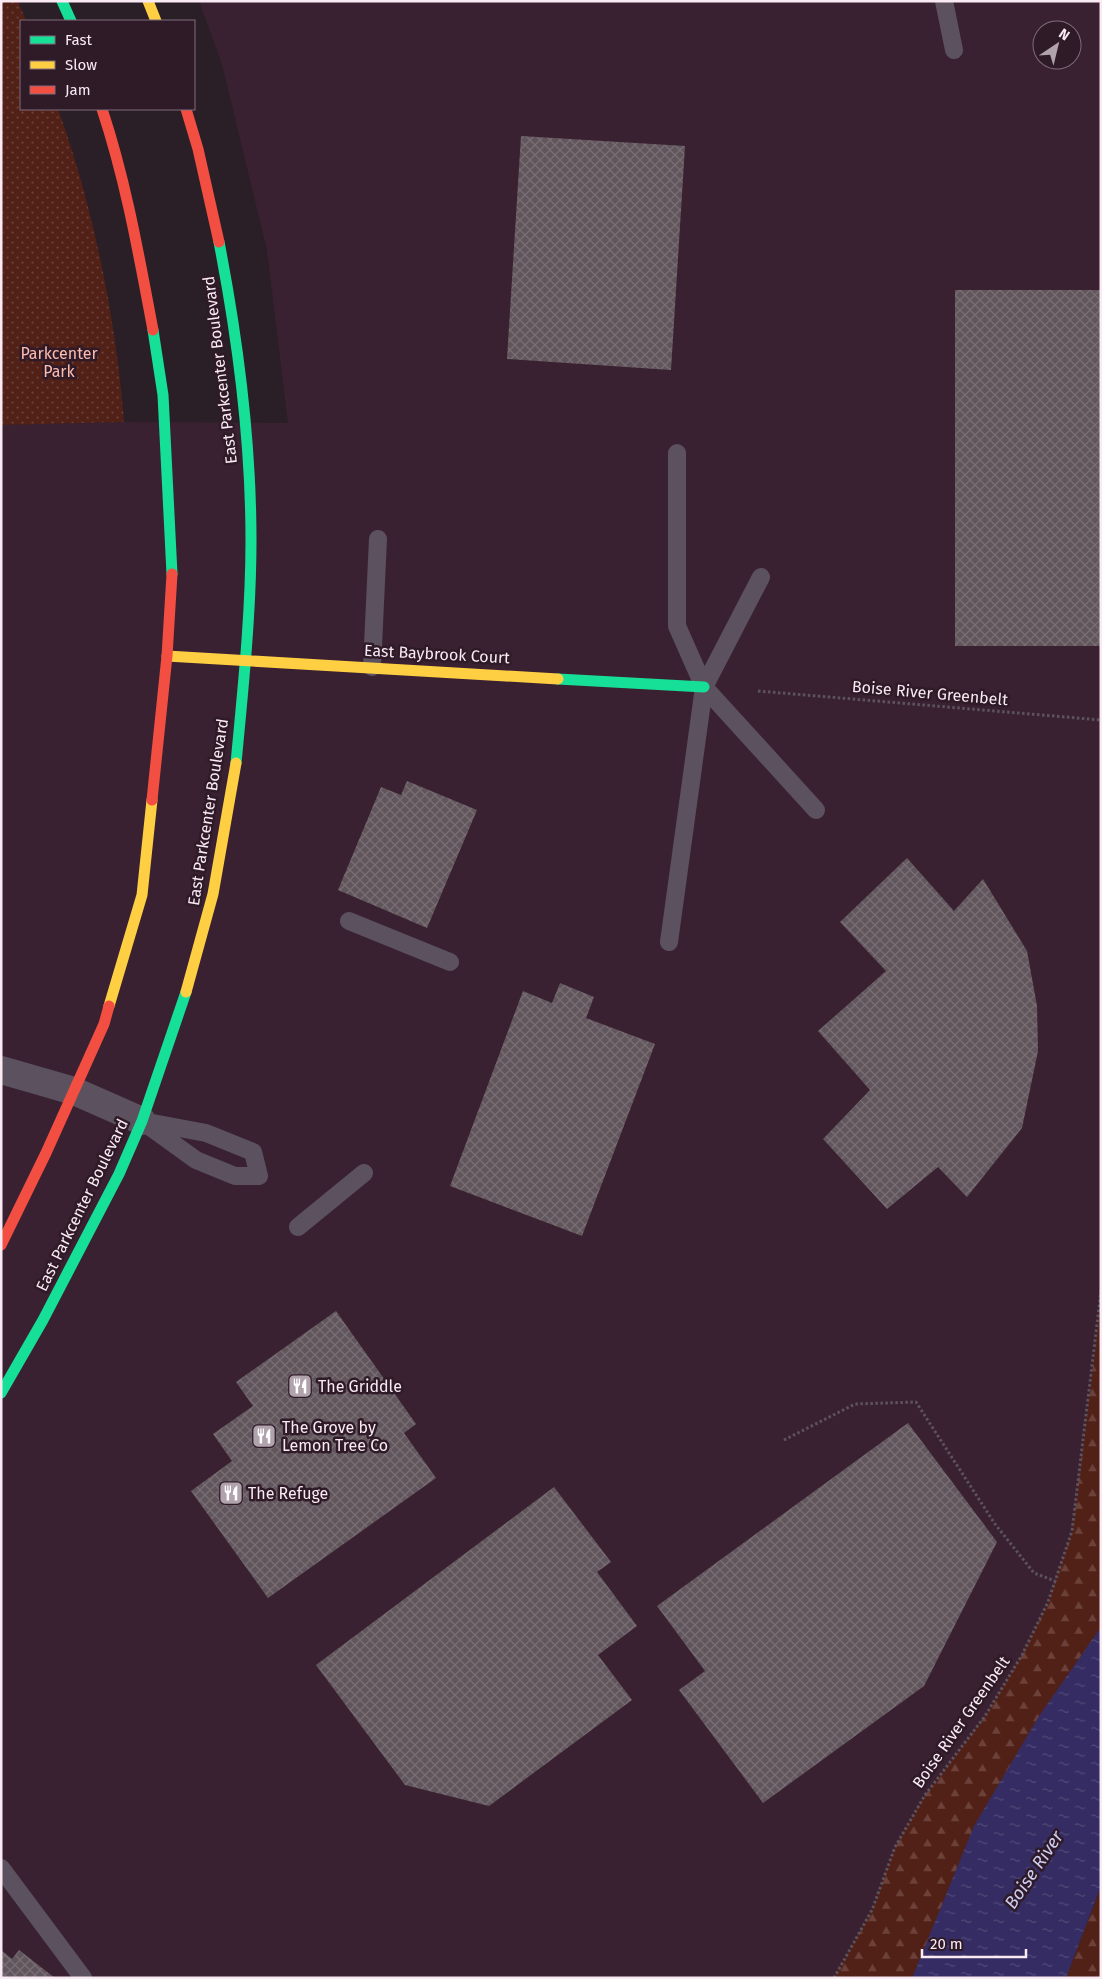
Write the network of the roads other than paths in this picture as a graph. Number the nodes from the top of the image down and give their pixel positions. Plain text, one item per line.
1 (62, 1) edge
2 (148, 1) edge
3 (944, 1) edge
4 (71, 20) edge
5 (156, 20) edge
6 (954, 50) dead end
7 (102, 110) edge
8 (186, 110) edge
9 (677, 453) dead end
10 (378, 538) dead end
11 (761, 577) dead end
12 (167, 656) junction
13 (246, 660) junction
14 (372, 667) junction
15 (704, 687) junction
16 (816, 810) dead end
17 (349, 922) dead end
18 (669, 942) dead end
19 (450, 962) dead end
20 (1, 1070) edge
21 (74, 1090) junction
22 (142, 1121) junction
23 (364, 1173) dead end
24 (298, 1227) dead end
25 (1, 1246) edge
26 (1, 1393) edge
27 (1, 1868) edge
28 (83, 1978) edge

1 - 4 main road
2 - 5 main road
3 - 6 lane
7 - 12 main road
8 - 13 main road, East Parkcenter Boulevard
9 - 15 lane
10 - 14 lane
11 - 15 lane
12 - 13 main road, East Baybrook Court
12 - 21 main road
13 - 14 main road, East Baybrook Court
13 - 22 main road, East Parkcenter Boulevard
14 - 15 main road, East Baybrook Court
15 - 16 lane
15 - 18 lane
17 - 19 lane
20 - 21 street
21 - 22 street
21 - 25 main road
22 - 22 lane
22 - 26 main road, East Parkcenter Boulevard
23 - 24 lane
27 - 28 lane

